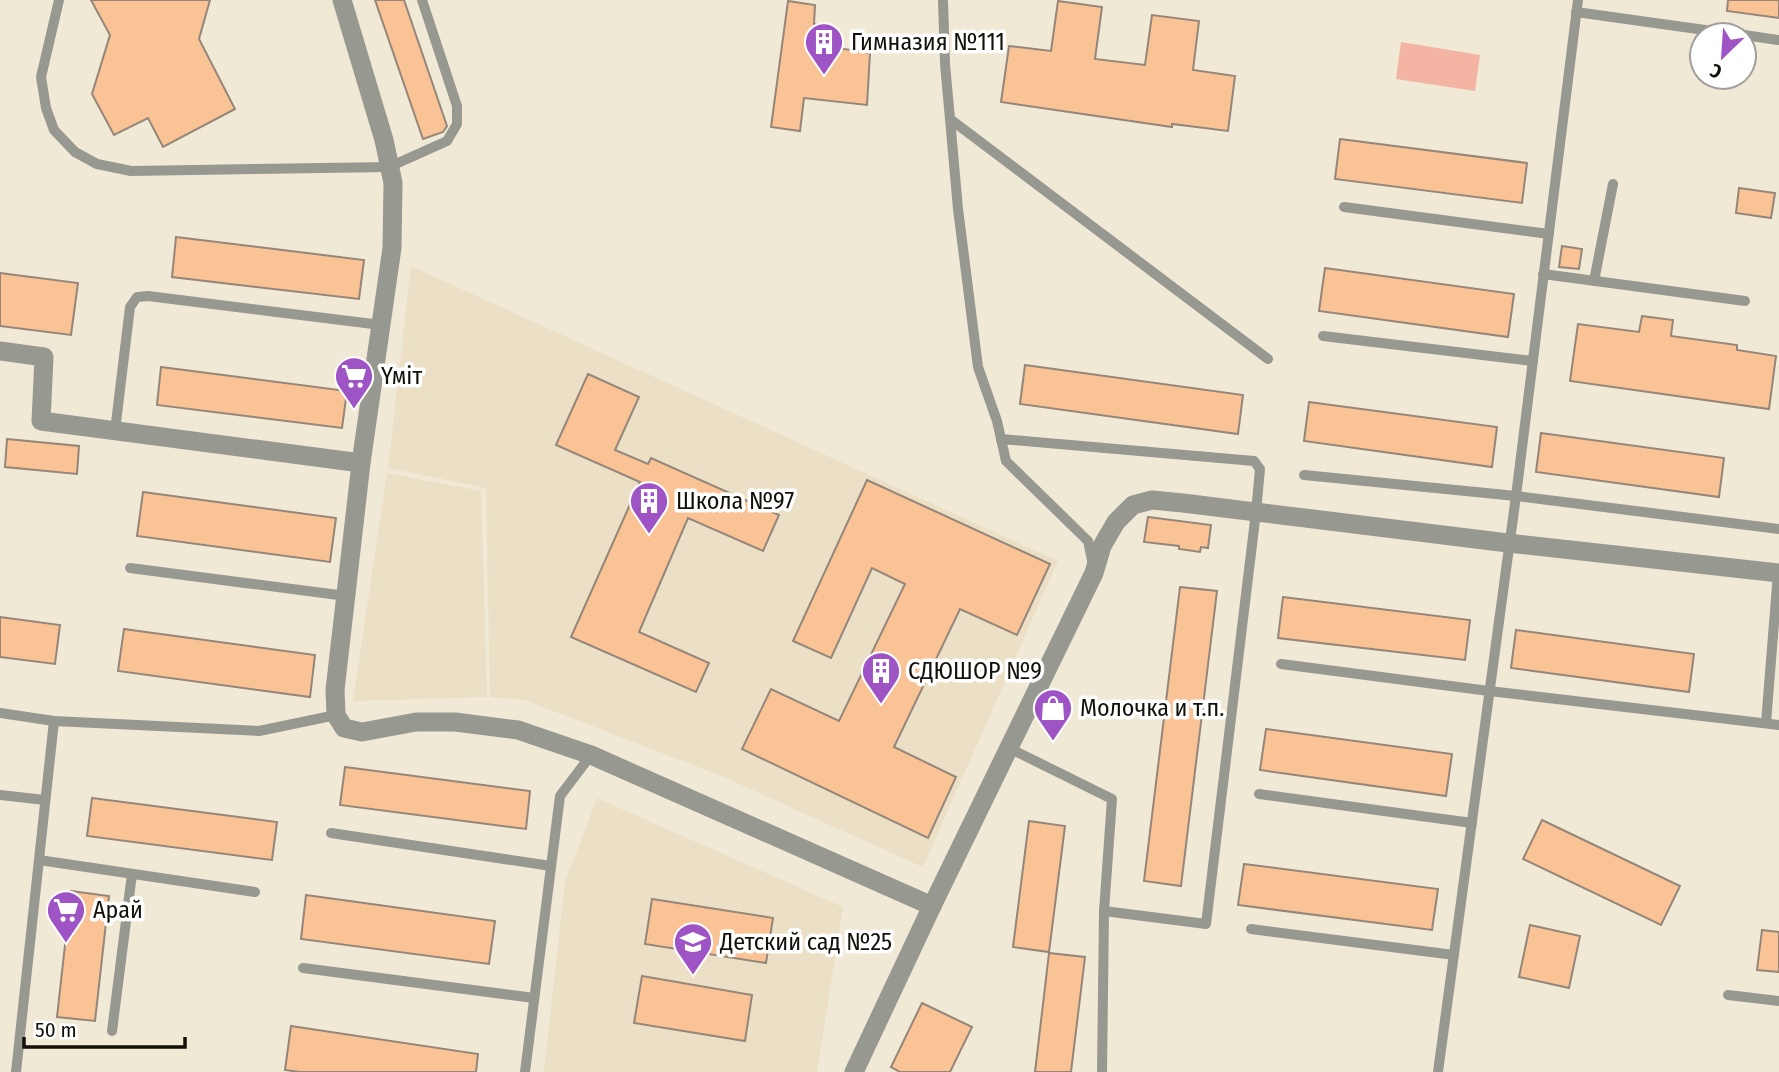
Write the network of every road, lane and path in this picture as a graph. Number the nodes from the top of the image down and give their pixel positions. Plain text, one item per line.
1 (59, 0) edge
2 (342, 0) edge
3 (422, 0) edge
4 (943, 0) edge
5 (1577, 6) edge
6 (1688, 25) edge
7 (1758, 37) edge
8 (1778, 40) edge
9 (950, 119) junction
10 (390, 167) junction
11 (1612, 184) dead end
12 (1344, 207) dead end
13 (1549, 234) junction
14 (1544, 274) junction
15 (1594, 281) junction
16 (1745, 301) dead end
17 (381, 325) junction
18 (1323, 336) dead end
19 (0, 351) edge
20 (1268, 359) dead end
21 (1533, 361) junction
22 (116, 430) junction
23 (1001, 439) junction
24 (361, 463) junction
25 (1304, 475) dead end
26 (1516, 496) junction
27 (1256, 512) junction
28 (1779, 529) edge
29 (1508, 543) junction
30 (130, 568) dead end
31 (1094, 573) junction
32 (1778, 573) edge
33 (346, 596) junction
34 (1281, 664) dead end
35 (1489, 691) junction
36 (0, 713) edge
37 (335, 715) junction
38 (54, 721) junction
39 (1766, 723) junction
40 (1779, 725) edge
41 (1009, 748) junction
42 (591, 755) junction
43 (1259, 794) dead end
44 (0, 795) edge
45 (45, 800) junction
46 (1472, 823) junction
47 (331, 833) dead end
48 (39, 860) junction
49 (551, 866) junction
50 (132, 874) junction
51 (255, 892) dead end
52 (932, 906) junction
53 (1104, 911) junction
54 (1251, 929) dead end
55 (1454, 955) junction
56 (303, 968) dead end
57 (1728, 995) dead end
58 (534, 999) junction
59 (1779, 1001) edge
60 (112, 1031) dead end
61 (16, 1072) edge
62 (525, 1072) edge
63 (854, 1072) edge
64 (1102, 1072) edge
65 (1438, 1072) edge

1 - 10 lane
2 - 10 street
3 - 10 lane
4 - 9 lane
5 - 6 lane
5 - 13 lane
7 - 8 lane
9 - 20 lane
9 - 23 lane
10 - 17 street
11 - 15 lane
12 - 13 lane
13 - 14 lane
14 - 15 lane
14 - 21 lane
15 - 16 lane
17 - 22 lane
17 - 24 street
18 - 21 lane
19 - 22 street
21 - 26 lane
22 - 24 street
23 - 27 lane
23 - 31 lane
24 - 33 street
25 - 26 lane
26 - 28 lane
26 - 29 lane
27 - 29 street
27 - 31 street
27 - 53 lane
29 - 32 street
29 - 35 lane
30 - 33 lane
31 - 41 street
32 - 39 lane
33 - 37 street
34 - 35 lane
35 - 39 lane
35 - 46 lane
36 - 38 lane
37 - 38 lane
37 - 42 street
38 - 45 lane
39 - 40 lane
41 - 52 street
41 - 53 lane
42 - 49 lane
42 - 52 street
43 - 46 lane
44 - 45 lane
45 - 48 lane
46 - 55 lane
47 - 49 lane
48 - 50 lane
48 - 61 lane
49 - 58 lane
50 - 51 lane
50 - 60 lane
52 - 63 street
53 - 64 lane
54 - 55 lane
55 - 65 lane
56 - 58 lane
57 - 59 lane
58 - 62 lane

